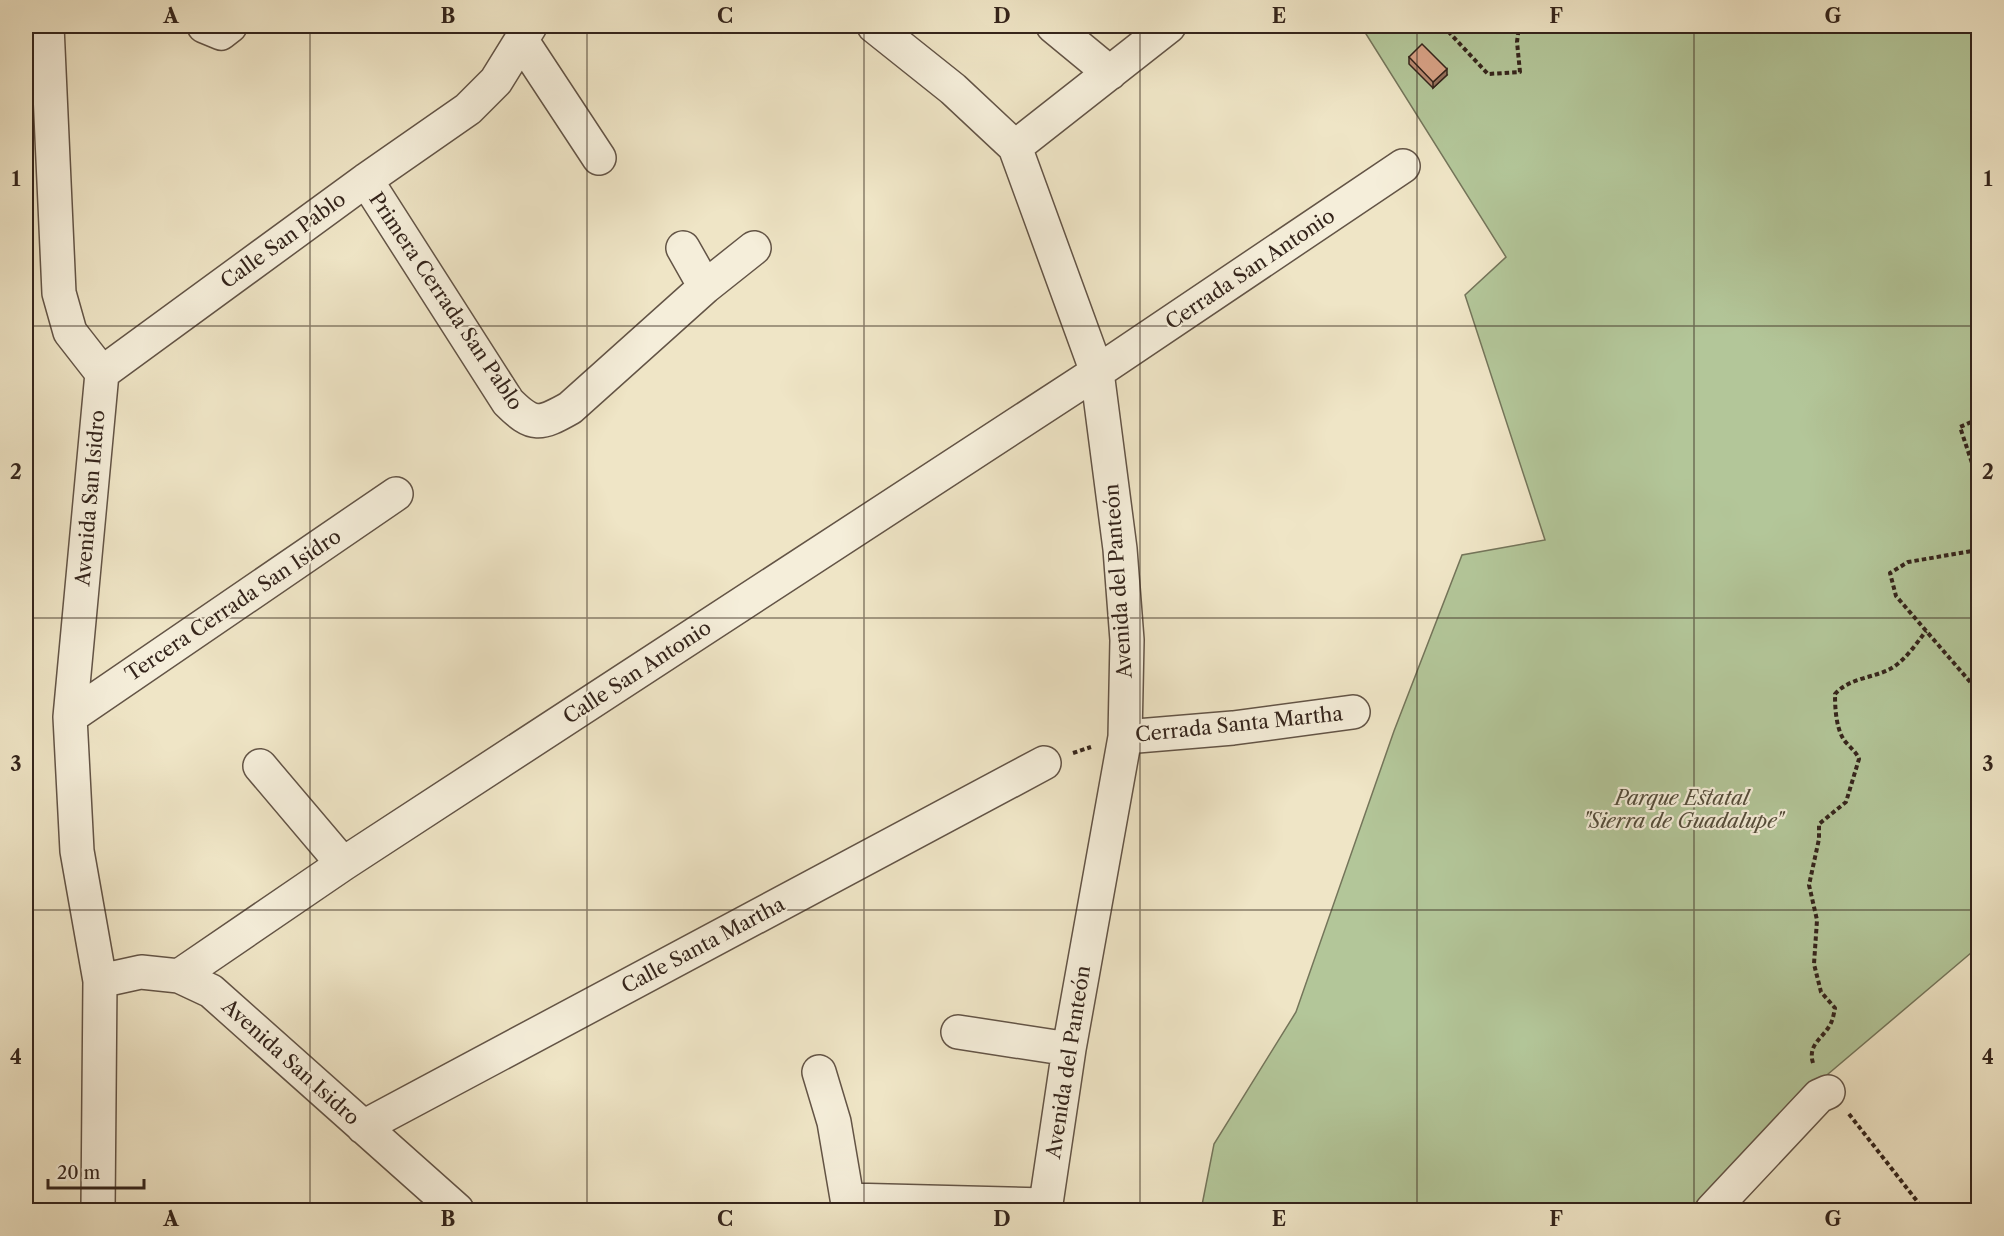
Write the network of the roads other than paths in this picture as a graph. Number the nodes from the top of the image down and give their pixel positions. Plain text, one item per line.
1 (47, 26) edge
2 (204, 26) edge
3 (230, 26) edge
4 (874, 26) edge
5 (1053, 26) edge
6 (1169, 26) edge
7 (526, 33) edge
8 (1110, 73) junction
9 (1015, 147) junction
10 (599, 158) dead end
11 (1403, 166) dead end
12 (366, 180) junction
13 (683, 248) dead end
14 (754, 248) dead end
15 (705, 287) junction
16 (1097, 372) junction
17 (102, 373) junction
18 (396, 494) dead end
19 (1353, 712) dead end
20 (70, 717) junction
21 (1125, 737) junction
22 (1044, 763) road end
23 (260, 766) dead end
24 (343, 864) junction
25 (179, 976) junction
26 (100, 981) junction
27 (958, 1032) dead end
28 (1069, 1049) junction
29 (819, 1072) dead end
30 (1828, 1092) road end
31 (363, 1127) junction
32 (848, 1205) edge
33 (1045, 1208) edge
34 (98, 1210) edge
35 (457, 1210) edge
36 (1712, 1210) edge

1 - 17 street
2 - 3 street
4 - 9 street, Avenida del Panteón
5 - 8 street
6 - 8 street
7 - 10 street
7 - 12 street, Calle San Pablo
8 - 9 street
9 - 16 street, Avenida del Panteón
11 - 16 street, Cerrada San Antonio
12 - 15 street, Primera Cerrada San Pablo
12 - 17 street, Calle San Pablo
13 - 15 street
14 - 15 street, Primera Cerrada San Pablo
16 - 21 street, Avenida del Panteón
16 - 24 street, Calle San Antonio
17 - 20 street, Avenida San Isidro
18 - 20 street, Tercera Cerrada San Isidro
19 - 21 street, Cerrada Santa Martha
20 - 26 street, Avenida San Isidro
21 - 28 street, Avenida del Panteón
22 - 31 street, Calle Santa Martha
23 - 24 street
24 - 25 street, Calle San Antonio
25 - 26 street, Avenida San Isidro
25 - 31 street, Avenida San Isidro
26 - 34 street, Avenida San Isidro
27 - 28 street
28 - 33 street, Avenida del Panteón
29 - 32 street
30 - 36 street
31 - 35 street, Avenida San Isidro
32 - 33 street

